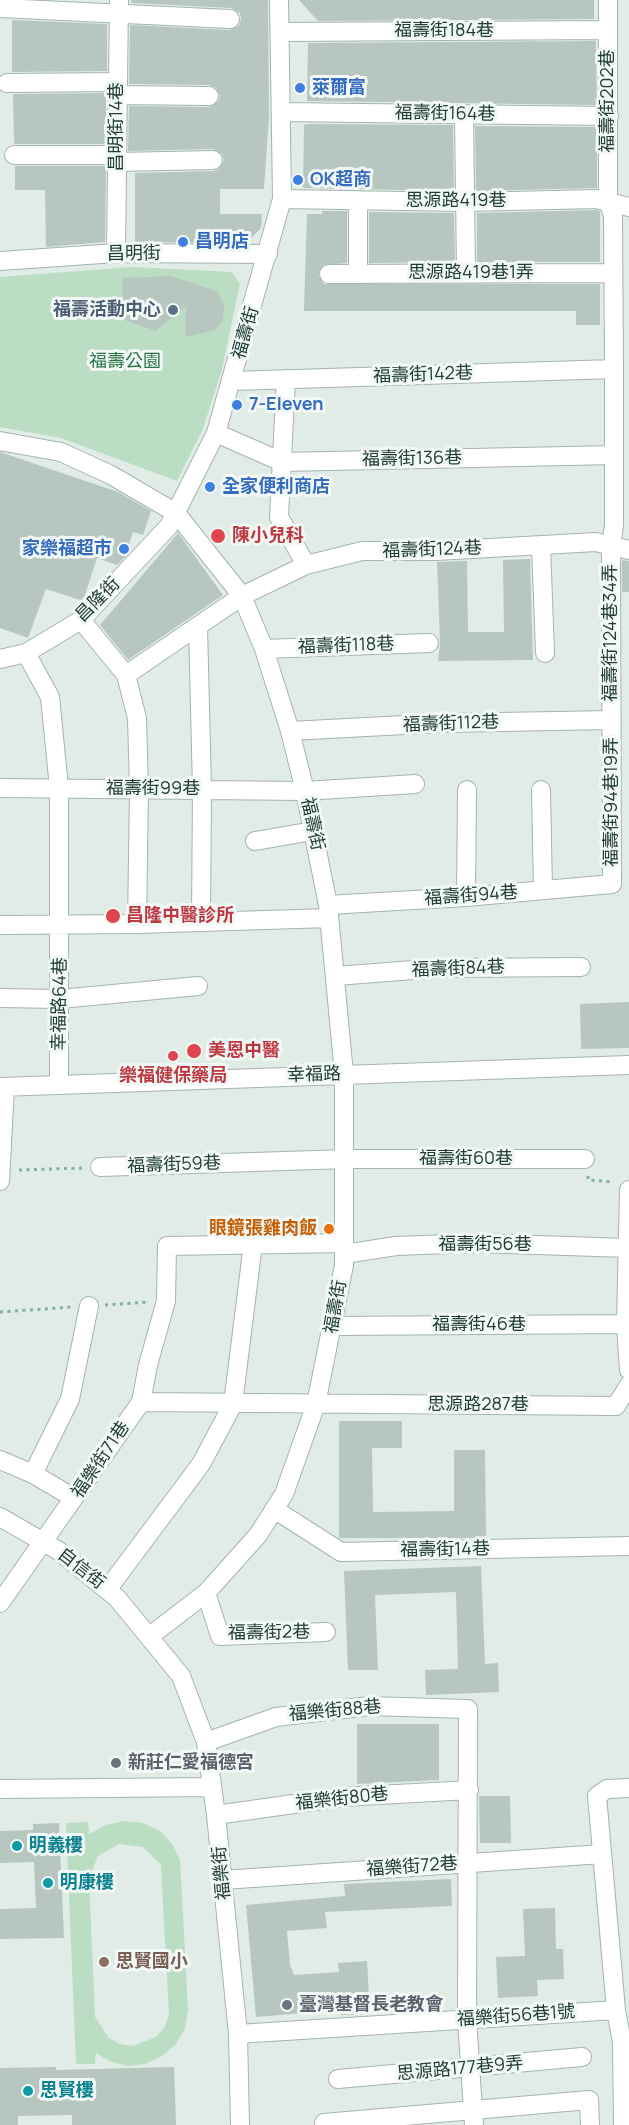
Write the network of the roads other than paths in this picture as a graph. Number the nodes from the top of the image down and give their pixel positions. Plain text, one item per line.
1 (279, 0) edge
2 (608, 0) edge
3 (119, 6) edge
4 (0, 8) edge
5 (196, 8) edge
6 (230, 19) dead end
7 (608, 30) junction
8 (280, 32) junction
9 (7, 83) dead end
10 (117, 88) junction
11 (209, 96) dead end
12 (281, 112) junction
13 (465, 115) junction
14 (609, 116) junction
15 (14, 155) dead end
16 (117, 158) junction
17 (213, 160) dead end
18 (282, 199) junction
19 (358, 200) junction
20 (608, 201) junction
21 (465, 202) junction
22 (629, 207) edge
23 (116, 254) junction
24 (268, 254) junction
25 (0, 261) edge
26 (465, 272) junction
27 (329, 273) dead end
28 (358, 273) junction
29 (613, 273) junction
30 (614, 369) junction
31 (286, 379) junction
32 (232, 381) junction
33 (216, 433) junction
34 (0, 441) edge
35 (614, 455) junction
36 (282, 462) junction
37 (176, 513) junction
38 (541, 545) junction
39 (620, 548) edge
40 (306, 565) junction
41 (242, 596) junction
42 (81, 620) junction
43 (198, 626) junction
44 (429, 643) dead end
45 (264, 649) junction
46 (26, 653) junction
47 (545, 653) dead end
48 (0, 659) edge
49 (126, 675) junction
50 (612, 720) junction
51 (290, 730) junction
52 (620, 757) edge
53 (415, 784) dead end
54 (0, 788) edge
55 (59, 788) junction
56 (140, 789) junction
57 (202, 789) junction
58 (467, 790) dead end
59 (541, 790) dead end
60 (305, 791) junction
61 (314, 831) junction
62 (255, 841) dead end
63 (612, 884) joint
64 (543, 890) junction
65 (466, 897) junction
66 (328, 911) junction
67 (201, 920) junction
68 (61, 924) junction
69 (137, 924) junction
70 (0, 925) edge
71 (580, 967) dead end
72 (336, 976) junction
73 (198, 986) dead end
74 (0, 998) edge
75 (60, 999) junction
76 (629, 1065) edge
77 (344, 1074) junction
78 (59, 1083) junction
79 (2, 1087) edge
80 (346, 1159) junction
81 (585, 1159) road end
82 (100, 1167) road end
83 (1, 1176) edge
84 (624, 1186) edge
85 (253, 1244) junction
86 (344, 1248) junction
87 (628, 1248) edge
88 (89, 1306) dead end
89 (626, 1324) junction
90 (333, 1326) junction
91 (629, 1370) edge
92 (629, 1384) edge
93 (141, 1402) junction
94 (233, 1404) junction
95 (316, 1404) junction
96 (0, 1460) edge
97 (33, 1474) junction
98 (74, 1498) junction
99 (274, 1509) junction
100 (0, 1517) edge
101 (44, 1542) junction
102 (629, 1546) edge
103 (106, 1590) junction
104 (206, 1593) junction
105 (0, 1604) edge
106 (326, 1632) dead end
107 (150, 1636) junction
108 (206, 1742) junction
109 (212, 1787) junction
110 (629, 1788) edge
111 (0, 1789) edge
112 (469, 1790) junction
113 (216, 1815) junction
114 (602, 1854) junction
115 (469, 1863) junction
116 (223, 1880) junction
117 (616, 2010) junction
118 (467, 2019) junction
119 (238, 2034) junction
120 (582, 2057) dead end
121 (470, 2068) junction
122 (338, 2079) dead end
123 (474, 2117) edge
124 (324, 2123) dead end
125 (240, 2125) edge
126 (590, 2125) edge
127 (623, 2125) edge

1 - 8 street, 福壽街
2 - 7 street, 福壽街202巷
3 - 4 street
3 - 5 street
3 - 10 street, 昌明街14巷
5 - 6 street
7 - 8 street, 福壽街184巷
7 - 14 street, 福壽街202巷
8 - 12 street, 福壽街
9 - 10 street
10 - 11 street
10 - 16 street, 昌明街14巷
12 - 13 street, 福壽街164巷
12 - 18 street, 福壽街
13 - 14 street, 福壽街164巷
13 - 21 street
14 - 20 street, 福壽街202巷
15 - 16 street
16 - 17 street
16 - 23 street, 昌明街14巷
18 - 19 street, 思源路419巷
18 - 24 street, 福壽街
19 - 21 street, 思源路419巷
19 - 28 street
20 - 21 street, 思源路419巷
20 - 22 street, 思源路419巷
20 - 29 street, 福壽街202巷
21 - 26 street
23 - 24 street, 昌明街
23 - 25 street, 昌明街
24 - 32 street, 福壽街
26 - 28 street, 思源路419巷1弄
26 - 29 street, 思源路419巷1弄
27 - 28 street, 思源路419巷1弄
29 - 30 street, 福壽街202巷
30 - 31 street, 福壽街142巷
30 - 35 street, 福壽街124巷34弄
31 - 32 street, 福壽街142巷
31 - 36 street
32 - 33 street, 福壽街
33 - 36 street, 福壽街136巷
33 - 37 street, 福壽街
34 - 37 street
35 - 36 street, 福壽街136巷
35 - 39 street, 福壽街124巷34弄
36 - 40 street
37 - 41 street, 福壽街
37 - 42 street, 昌隆街
38 - 39 street, 福壽街124巷
38 - 40 street, 福壽街124巷
38 - 47 street
39 - 50 street, 福壽街124巷34弄
40 - 41 street, 福壽街124巷
41 - 43 street, 福壽街124巷
41 - 45 street, 福壽街
42 - 46 street, 昌隆街
42 - 49 street
43 - 49 street, 福壽街124巷
43 - 57 street
44 - 45 street, 福壽街118巷
45 - 51 street, 福壽街
46 - 48 street, 昌隆街
46 - 55 street, 幸福路64巷
49 - 56 street
50 - 51 street, 福壽街112巷
50 - 52 street, 福壽街94巷19弄
51 - 60 street, 福壽街
52 - 63 street, 福壽街94巷19弄
53 - 60 street, 福壽街99巷
54 - 55 street, 福壽街99巷
55 - 56 street, 福壽街99巷
55 - 68 street, 幸福路64巷
56 - 57 street, 福壽街99巷
56 - 69 street
57 - 60 street, 福壽街99巷
57 - 67 street
58 - 65 street
59 - 64 street
60 - 61 street, 福壽街
61 - 62 street
61 - 66 street, 福壽街
63 - 64 street, 福壽街94巷
64 - 65 street, 福壽街94巷
65 - 66 street, 福壽街94巷
66 - 67 street, 福壽街94巷
66 - 72 street, 福壽街
67 - 69 street, 福壽街94巷
68 - 69 street, 福壽街94巷
68 - 70 street, 福壽街94巷
68 - 75 street, 幸福路64巷
71 - 72 street, 福壽街84巷
72 - 77 street, 福壽街
73 - 75 street
74 - 75 street
75 - 78 street, 幸福路64巷
76 - 77 street, 幸福路
77 - 78 street, 幸福路
77 - 80 street, 福壽街
78 - 79 street, 幸福路
79 - 83 street
80 - 81 street, 福壽街60巷
80 - 82 street, 福壽街59巷
80 - 86 street, 福壽街
84 - 87 street
85 - 86 street, 福壽街56巷
85 - 93 street, 福樂街71巷
85 - 94 street
86 - 87 street, 福壽街56巷
86 - 90 street, 福壽街
87 - 89 street
88 - 97 street
89 - 90 street, 福壽街46巷
89 - 91 street
90 - 95 street, 福壽街
92 - 95 street, 思源路287巷
93 - 94 street
93 - 98 street, 福樂街71巷
94 - 95 street
94 - 103 street
95 - 99 street, 福壽街
96 - 97 street
97 - 98 street
98 - 101 street, 福樂街71巷
99 - 102 street, 福壽街14巷
99 - 104 street, 福壽街
100 - 101 street, 自信街
101 - 103 street, 自信街
101 - 105 street, 福樂街71巷
103 - 107 street, 自信街
104 - 106 street, 福壽街2巷
104 - 107 street, 福壽街
107 - 108 street, 福樂街
108 - 109 street, 福樂街
108 - 112 street, 福樂街88巷
109 - 111 street
109 - 113 street, 福樂街
110 - 114 street
112 - 113 street, 福樂街80巷
112 - 115 street
113 - 116 street, 福樂街
114 - 115 street, 福樂街72巷
114 - 117 street
115 - 116 street, 福樂街72巷
115 - 118 street
116 - 119 street, 福樂街
117 - 118 street, 福樂街56巷1號
117 - 127 street
118 - 119 street, 福樂街56巷1號
118 - 121 street
119 - 125 street, 福樂街
120 - 121 street, 思源路177巷9弄
121 - 122 street, 思源路177巷9弄
121 - 123 street
123 - 124 street
123 - 126 street

